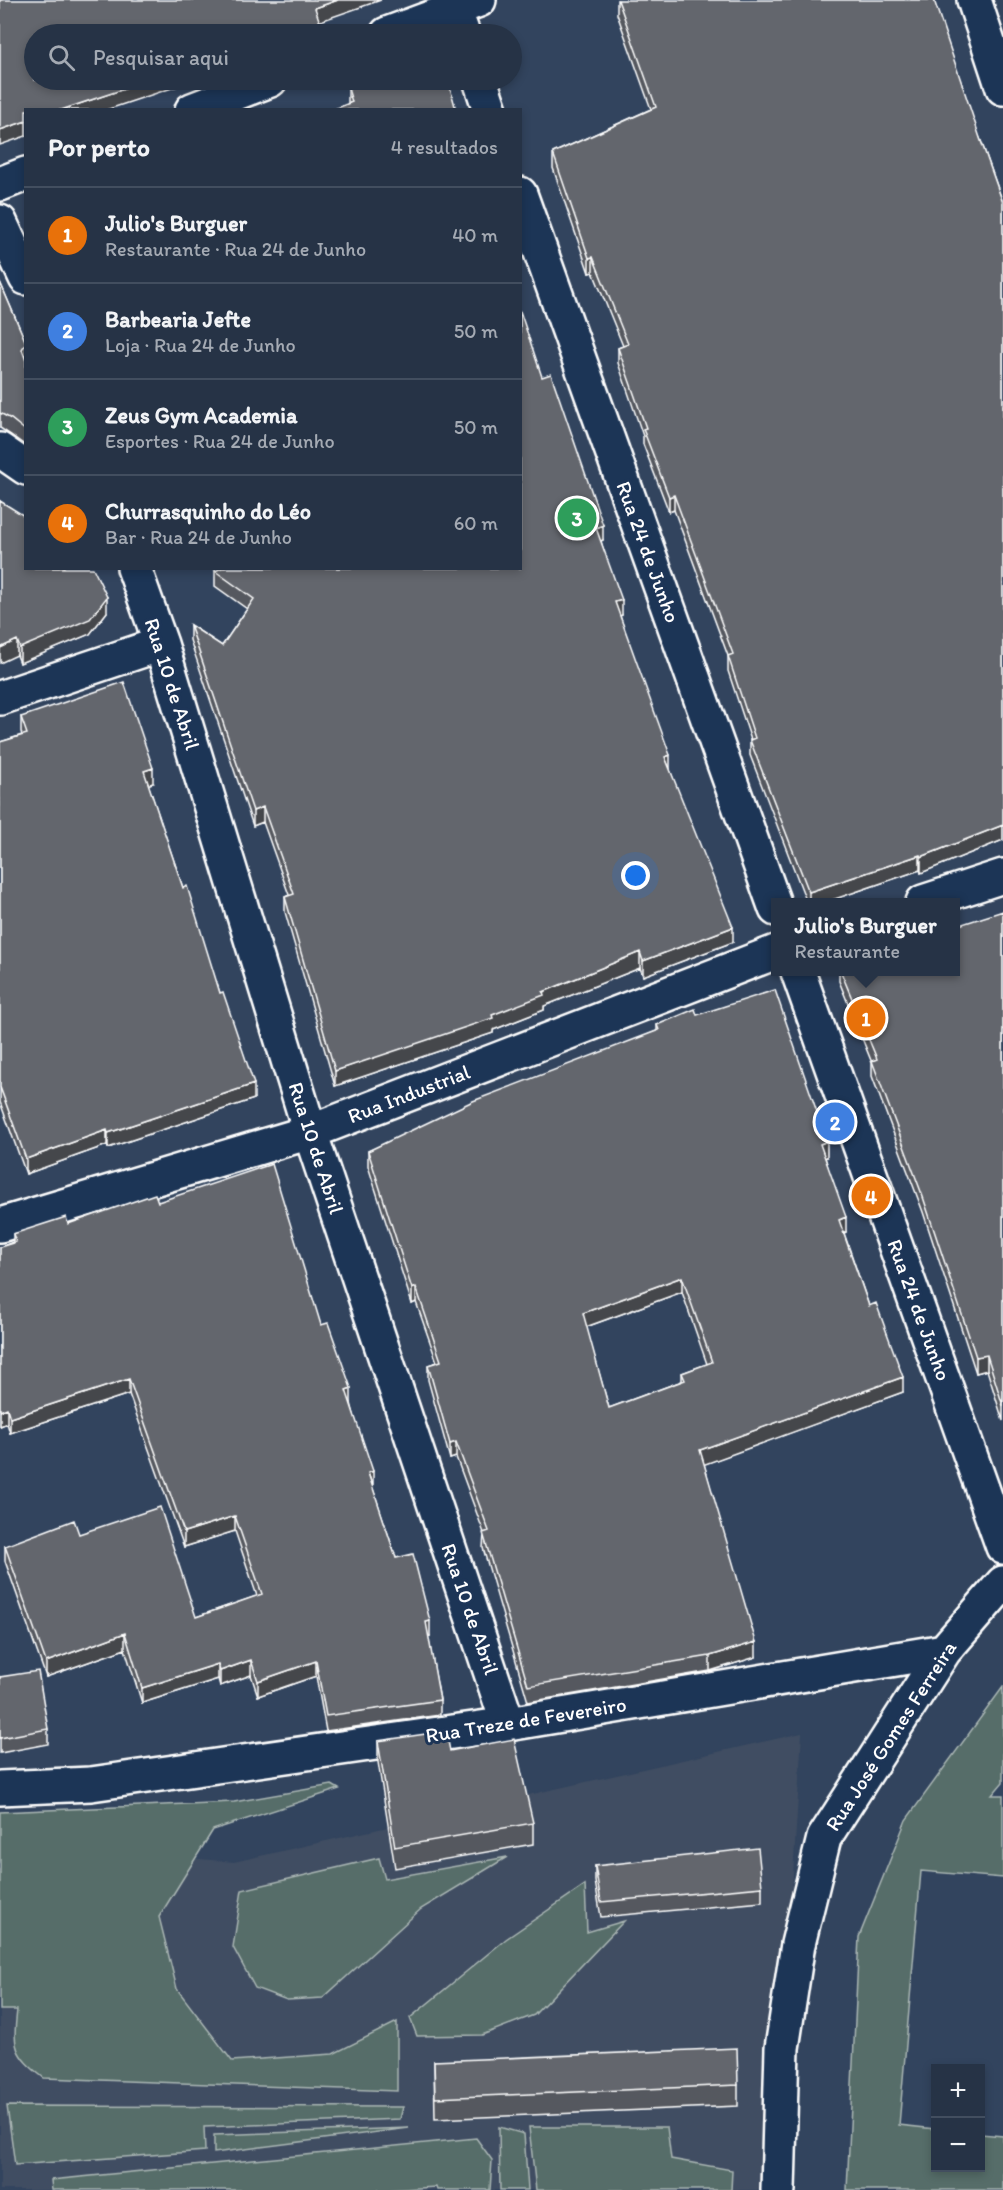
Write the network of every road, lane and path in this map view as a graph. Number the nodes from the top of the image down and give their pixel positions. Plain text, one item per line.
1 (974, 0) edge
2 (462, 11) edge
3 (420, 24) edge
4 (1003, 87) edge
5 (244, 90) edge
6 (483, 90) edge
7 (197, 108) edge
8 (489, 108) edge
9 (24, 175) edge
10 (0, 184) edge
11 (522, 200) edge
12 (0, 222) edge
13 (24, 274) edge
14 (0, 450) edge
15 (24, 467) edge
16 (135, 570) edge
17 (161, 644) junction
18 (0, 698) edge
19 (1003, 876) edge
20 (772, 898) edge
21 (938, 898) edge
22 (771, 954) edge
23 (799, 976) edge
24 (310, 1132) junction
25 (0, 1225) edge
26 (1003, 1547) edge
27 (1003, 1583) edge
28 (944, 1651) junction
29 (508, 1724) junction
30 (0, 1788) edge
31 (778, 2190) edge

1 - 4 street
2 - 3 street
5 - 7 street
6 - 8 street
9 - 10 street
11 - 20 street, Rua 24 de Junho
12 - 13 street
14 - 15 street
16 - 17 street, Rua 10 de Abril
17 - 18 street
17 - 24 street, Rua 10 de Abril
19 - 21 street
22 - 24 street, Rua Industrial
23 - 26 street, Rua 24 de Junho
24 - 25 street, Rua Industrial
24 - 29 street, Rua 10 de Abril
27 - 28 street, Rua José Gomes Ferreira
28 - 29 street, Rua Treze de Fevereiro
28 - 31 street, Rua José Gomes Ferreira
29 - 30 street, Rua Treze de Fevereiro

